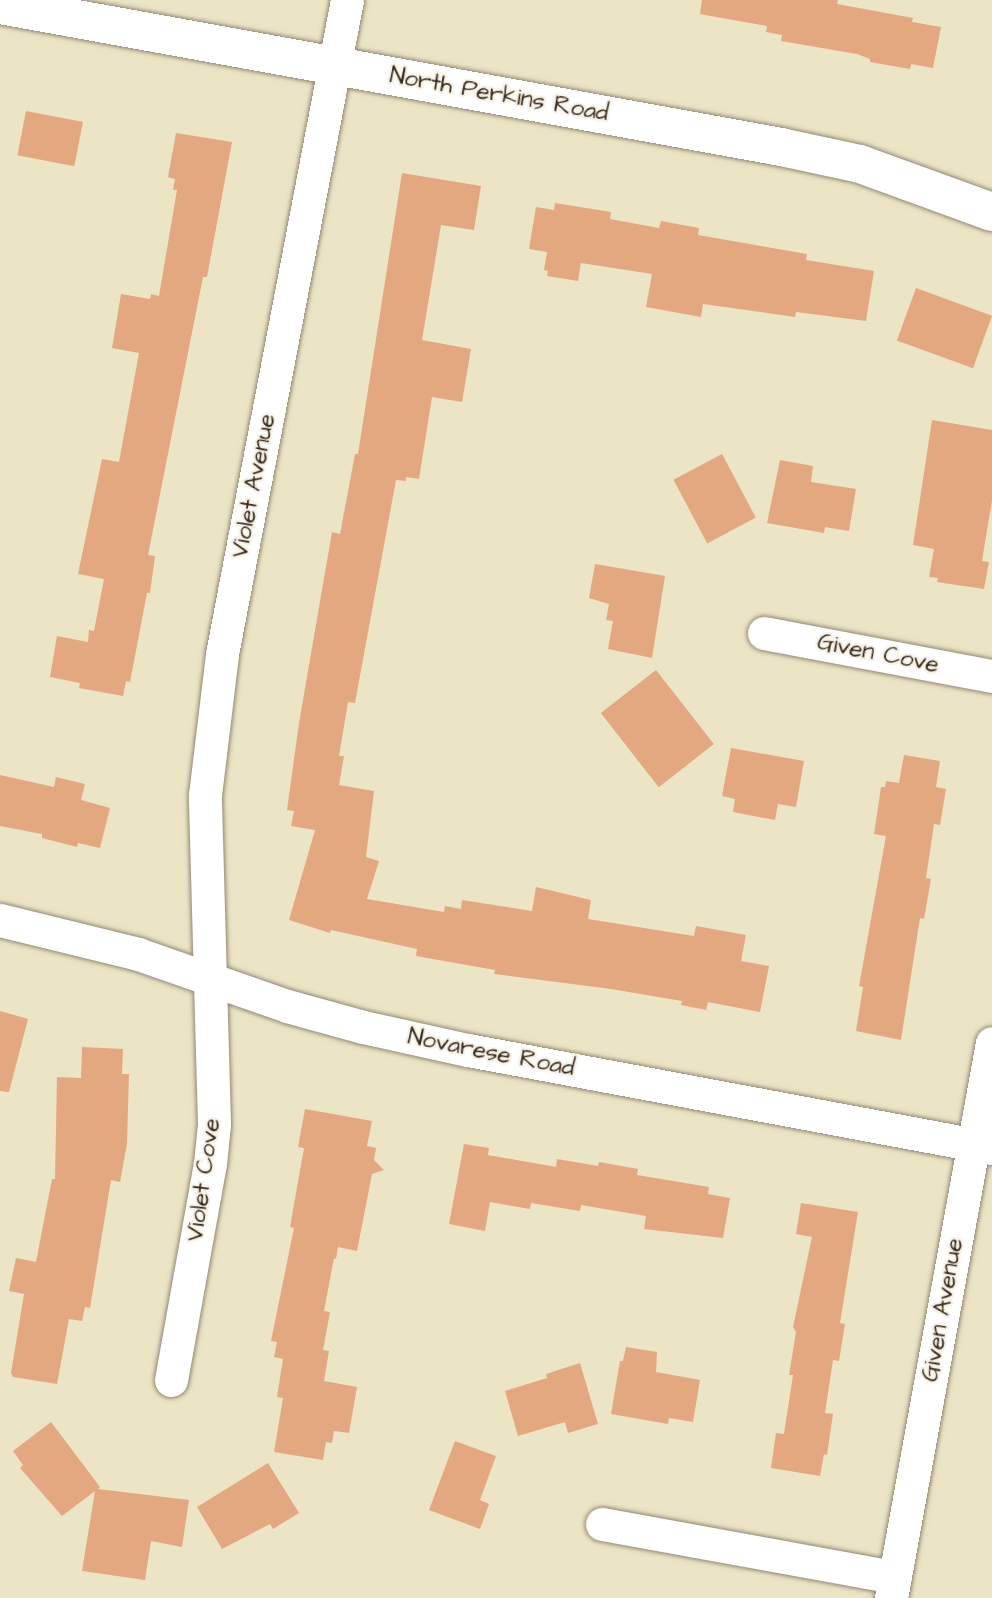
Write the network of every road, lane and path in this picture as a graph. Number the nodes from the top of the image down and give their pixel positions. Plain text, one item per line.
1 (347, 0) edge
2 (0, 5) edge
3 (334, 65) junction
4 (992, 212) edge
5 (764, 633) dead end
6 (992, 676) edge
7 (0, 920) edge
8 (211, 978) junction
9 (992, 1044) edge
10 (983, 1147) edge
11 (171, 1380) dead end
12 (601, 1524) dead end
13 (892, 1588) edge

1 - 3 street, Violet Avenue
2 - 3 street, North Perkins Road
3 - 4 street, North Perkins Road
3 - 8 street, Violet Avenue
5 - 6 street, Given Cove
7 - 8 street, Novarese Road
8 - 10 street, Novarese Road
8 - 11 street, Violet Cove
9 - 10 street, Given Avenue
10 - 13 street, Given Avenue
12 - 13 street, Given Avenue

